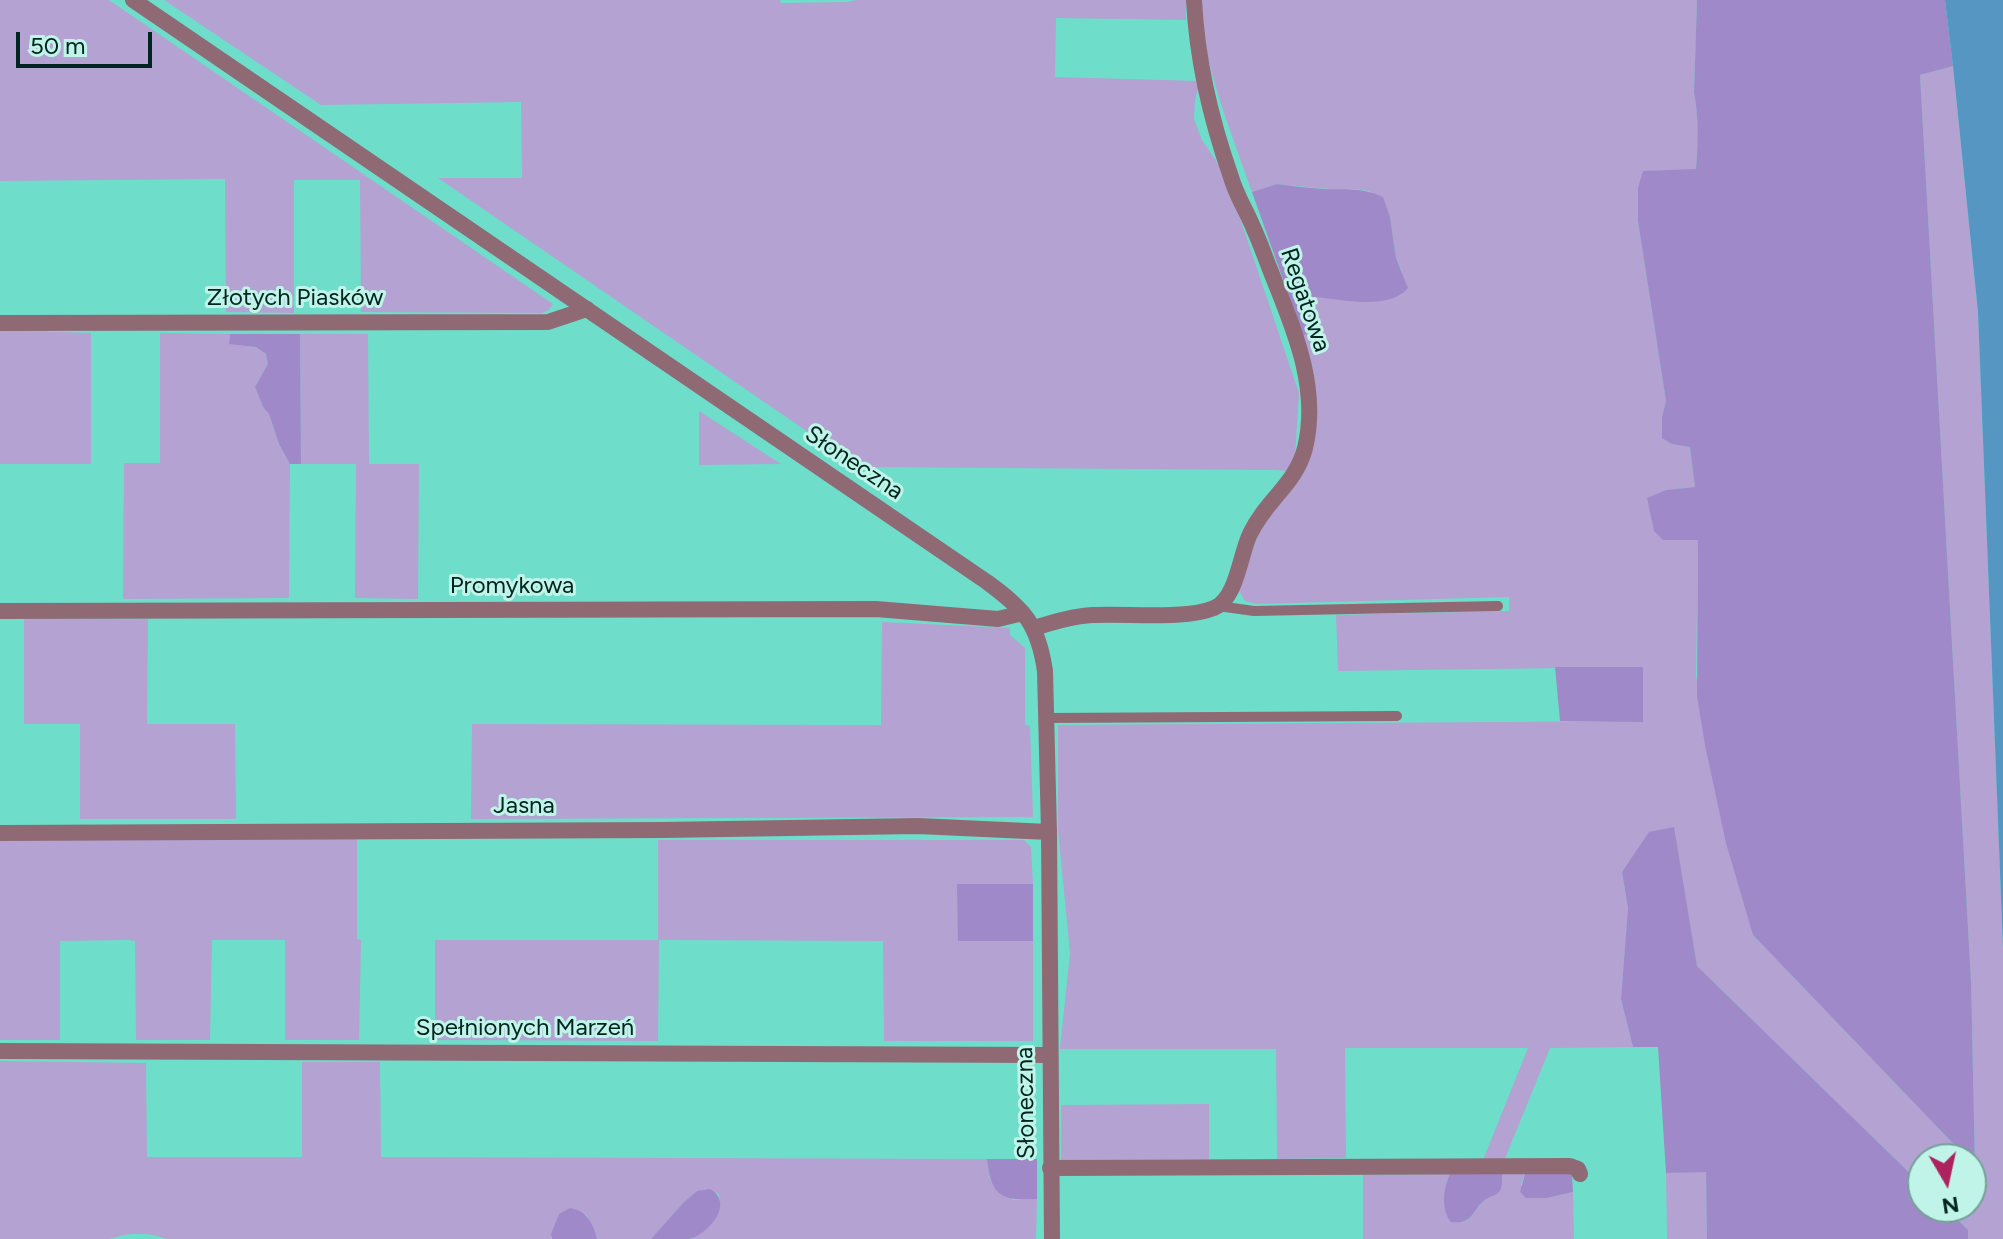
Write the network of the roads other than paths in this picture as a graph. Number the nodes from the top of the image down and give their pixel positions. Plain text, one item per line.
1 (133, 0) edge
2 (1194, 0) edge
3 (587, 309) junction
4 (0, 323) edge
5 (1218, 606) junction
6 (1498, 606) dead end
7 (0, 611) edge
8 (1023, 613) junction
9 (1034, 628) junction
10 (1397, 716) dead end
11 (1046, 718) junction
12 (1049, 832) junction
13 (0, 833) edge
14 (0, 1051) edge
15 (1049, 1055) junction
16 (1050, 1168) junction
17 (1580, 1174) dead end
18 (1052, 1239) edge

1 - 3 street, Słoneczna
2 - 5 street, Regatowa
3 - 4 street, Złotych Piasków
3 - 8 street, Słoneczna
5 - 6 lane
5 - 9 street
7 - 8 street, Promykowa
8 - 9 street, Słoneczna
9 - 11 street, Słoneczna
10 - 11 lane
11 - 12 street, Słoneczna
12 - 13 street, Jasna
12 - 15 street, Słoneczna
14 - 15 street, Spełnionych Marzeń
15 - 16 street, Słoneczna
16 - 17 street
16 - 18 street, Słoneczna

